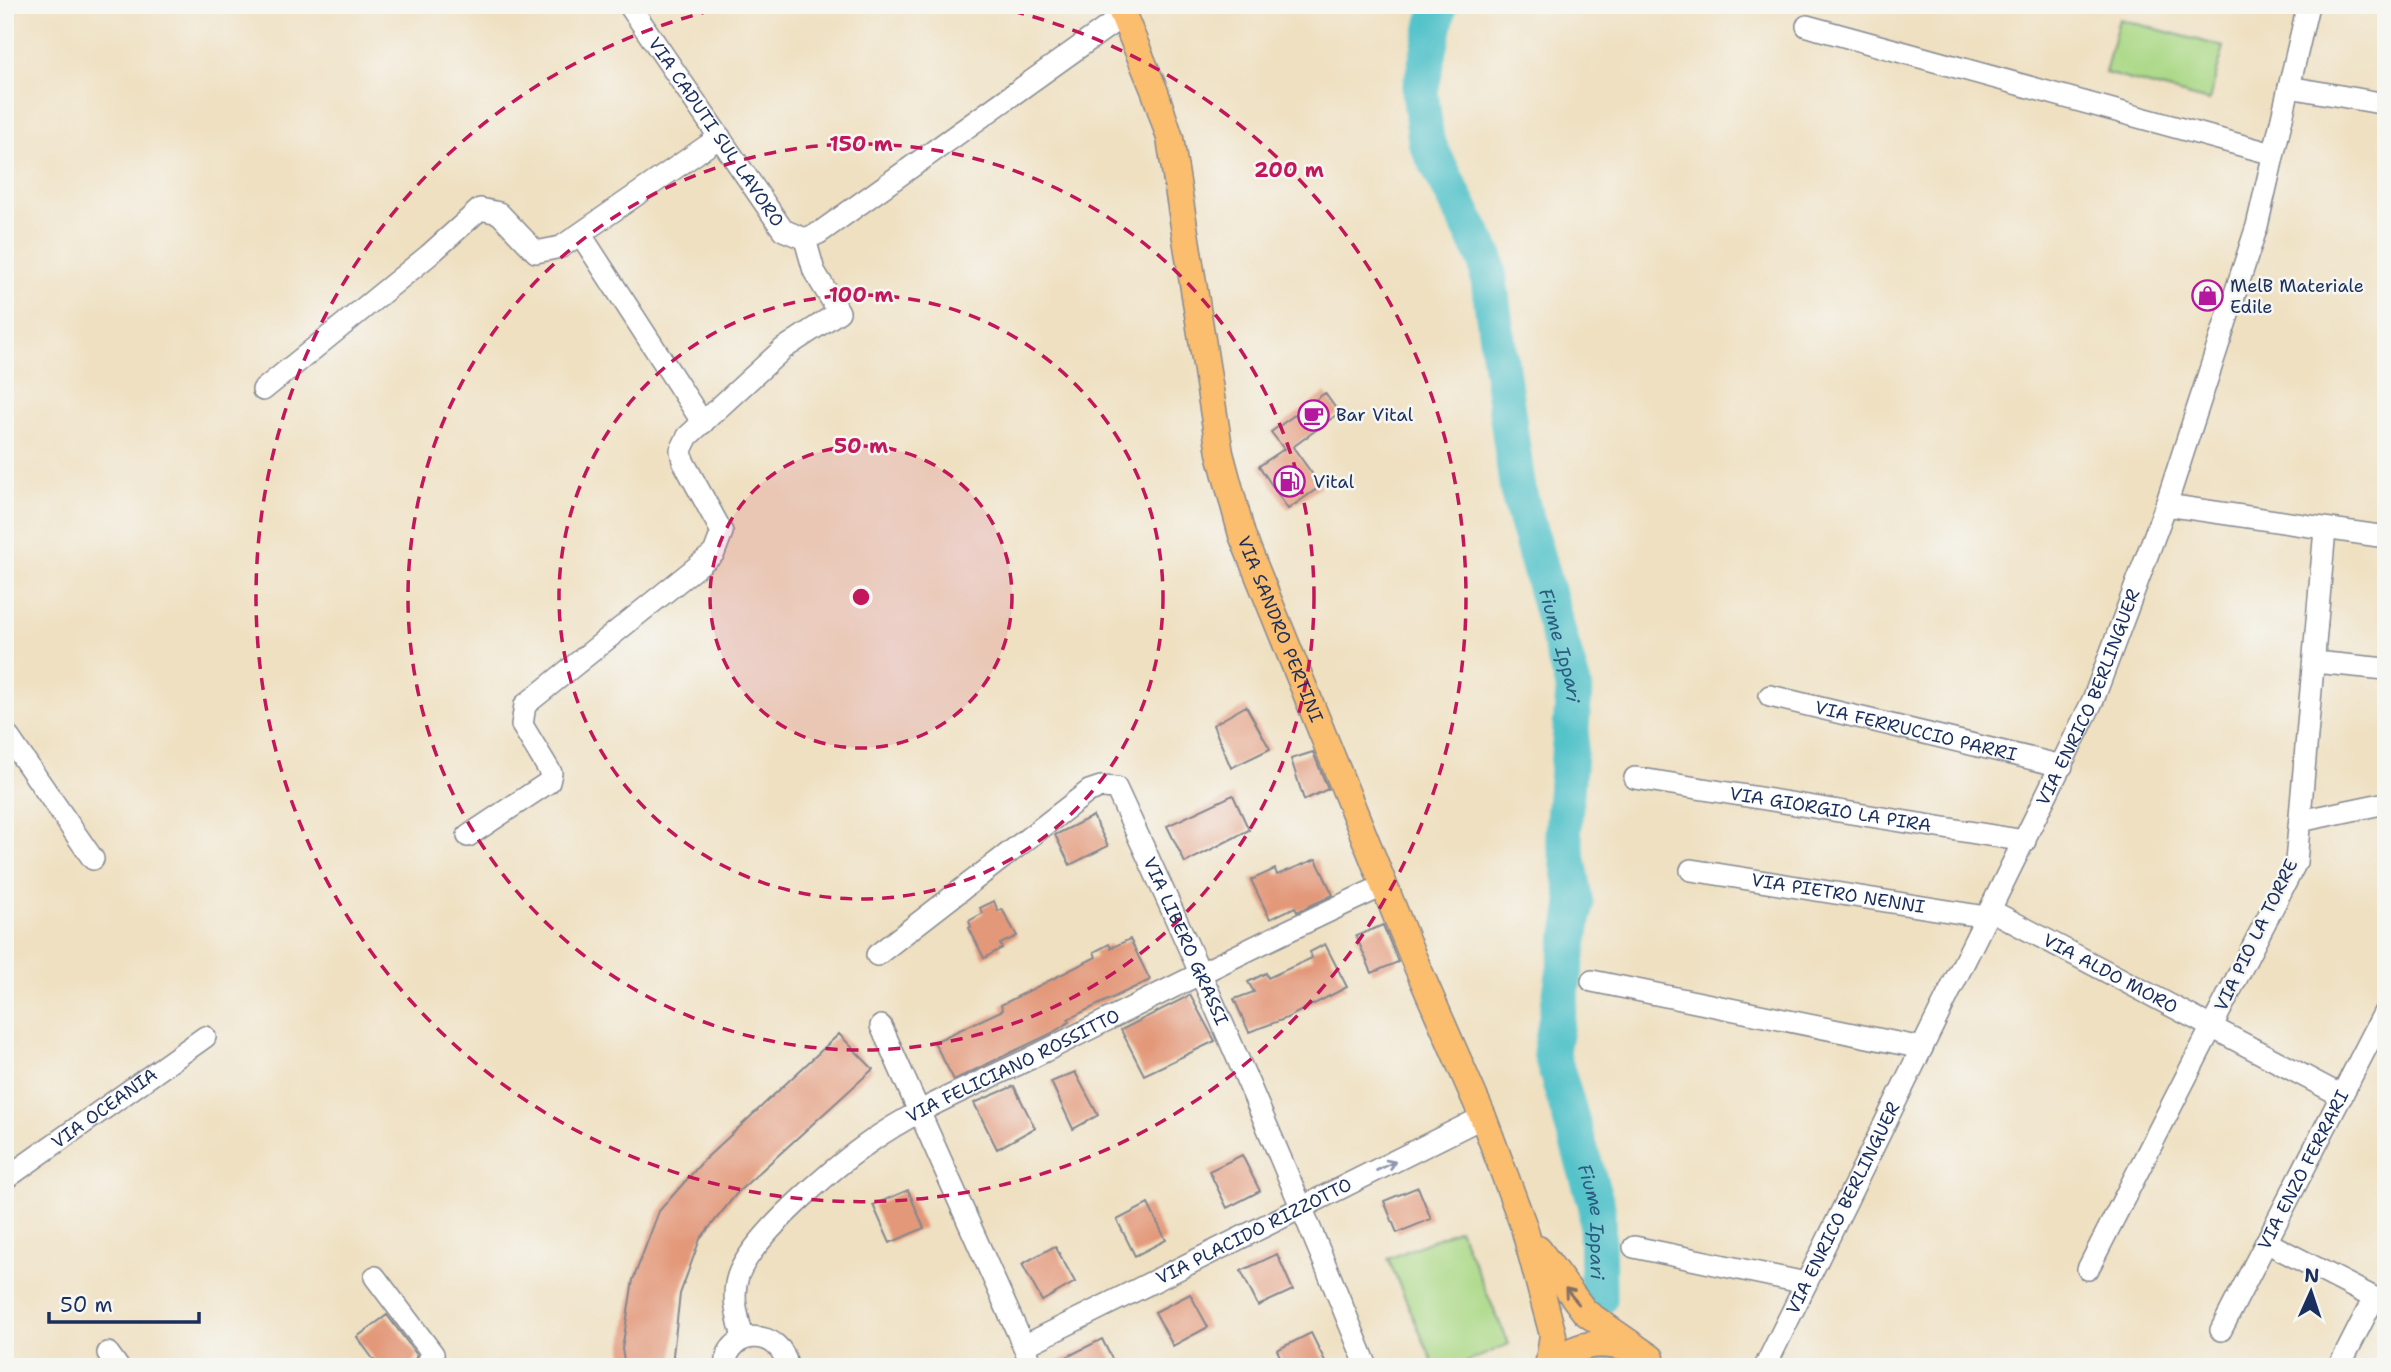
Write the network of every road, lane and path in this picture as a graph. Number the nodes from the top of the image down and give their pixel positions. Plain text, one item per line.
1 (629, 5) edge
2 (2308, 5) edge
3 (1121, 10) edge
4 (1807, 26) dead end
5 (2289, 87) junction
6 (2386, 104) edge
7 (720, 137) junction
8 (2273, 154) junction
9 (581, 235) junction
10 (805, 239) junction
11 (263, 390) dead end
12 (703, 423) junction
13 (2166, 505) junction
14 (2325, 529) junction
15 (2386, 537) edge
16 (2314, 663) junction
17 (2386, 669) edge
18 (1770, 696) dead end
19 (5, 732) edge
20 (2062, 765) junction
21 (1635, 778) dead end
22 (2386, 803) edge
23 (2300, 821) junction
24 (468, 836) dead end
25 (2025, 841) junction
26 (93, 859) dead end
27 (1691, 870) dead end
28 (1385, 885) junction
29 (1988, 914) junction
30 (877, 955) dead end
31 (1200, 971) junction
32 (1592, 981) dead end
33 (2386, 1009) edge
34 (881, 1026) dead end
35 (2210, 1027) junction
36 (205, 1037) dead end
37 (1922, 1048) junction
38 (2342, 1096) junction
39 (920, 1113) junction
40 (1483, 1118) junction
41 (5, 1180) edge
42 (1303, 1207) junction
43 (1524, 1227) junction
44 (2266, 1242) junction
45 (1634, 1247) dead end
46 (2088, 1269) dead end
47 (375, 1277) dead end
48 (1806, 1283) junction
49 (2380, 1301) edge
50 (2221, 1329) dead end
51 (743, 1338) junction
52 (1024, 1346) junction
53 (1769, 1359) edge
54 (1659, 1362) edge
55 (425, 1367) edge
56 (725, 1367) edge
57 (787, 1367) edge
58 (1033, 1367) edge
59 (1367, 1367) edge
60 (1549, 1367) edge
61 (1750, 1367) edge
62 (2339, 1367) edge

1 - 7 street, VIA CADUTI SUL LAVORO
2 - 5 street, VIA ENRICO BERLINGUER
3 - 10 street, VIA CADUTI SUL LAVORO
3 - 28 main road, VIA SANDRO PERTINI
4 - 8 street
5 - 6 street
5 - 8 street, VIA ENRICO BERLINGUER
7 - 9 street
7 - 10 street, VIA CADUTI SUL LAVORO
8 - 13 street, VIA ENRICO BERLINGUER
9 - 11 street
9 - 12 street
10 - 12 street
12 - 24 street
13 - 14 street
13 - 20 street, VIA ENRICO BERLINGUER
14 - 15 street
14 - 16 street, VIA PIO LA TORRE
16 - 17 street
16 - 23 street, VIA PIO LA TORRE
18 - 20 street, VIA FERRUCCIO PARRI
19 - 26 street
20 - 25 street, VIA ENRICO BERLINGUER
21 - 25 street, VIA GIORGIO LA PIRA
22 - 23 street
23 - 35 street, VIA PIO LA TORRE
25 - 29 street, VIA ENRICO BERLINGUER
27 - 29 street, VIA PIETRO NENNI
28 - 31 street, VIA FELICIANO ROSSITTO
28 - 40 main road, VIA SANDRO PERTINI
29 - 35 street, VIA ALDO MORO
29 - 37 street, VIA ENRICO BERLINGUER
30 - 31 street, VIA LIBERO GRASSI
31 - 39 street, VIA FELICIANO ROSSITTO
31 - 42 street, VIA LIBERO GRASSI
32 - 37 street
33 - 38 street, VIA ENZO FERRARI
34 - 39 street
35 - 38 street, VIA ALDO MORO
35 - 46 street, VIA PIO LA TORRE
36 - 41 street, VIA OCEANIA
37 - 48 street, VIA ENRICO BERLINGUER
38 - 44 street, VIA ENZO FERRARI
39 - 51 street, VIA FELICIANO ROSSITTO
39 - 52 street
42 -> 40 street, VIA PLACIDO RIZZOTTO
40 - 43 main road, VIA SANDRO PERTINI
42 - 52 street, VIA PLACIDO RIZZOTTO
42 - 59 street, VIA LIBERO GRASSI
54 -> 43 main road
43 - 60 main road
44 - 49 street
44 - 50 street, VIA ENZO FERRARI
45 - 48 street
47 - 55 street
48 - 53 street, VIA ENRICO BERLINGUER
49 - 62 street
51 - 56 street
51 - 57 street
52 - 58 street
53 - 61 street
54 - 60 main road

